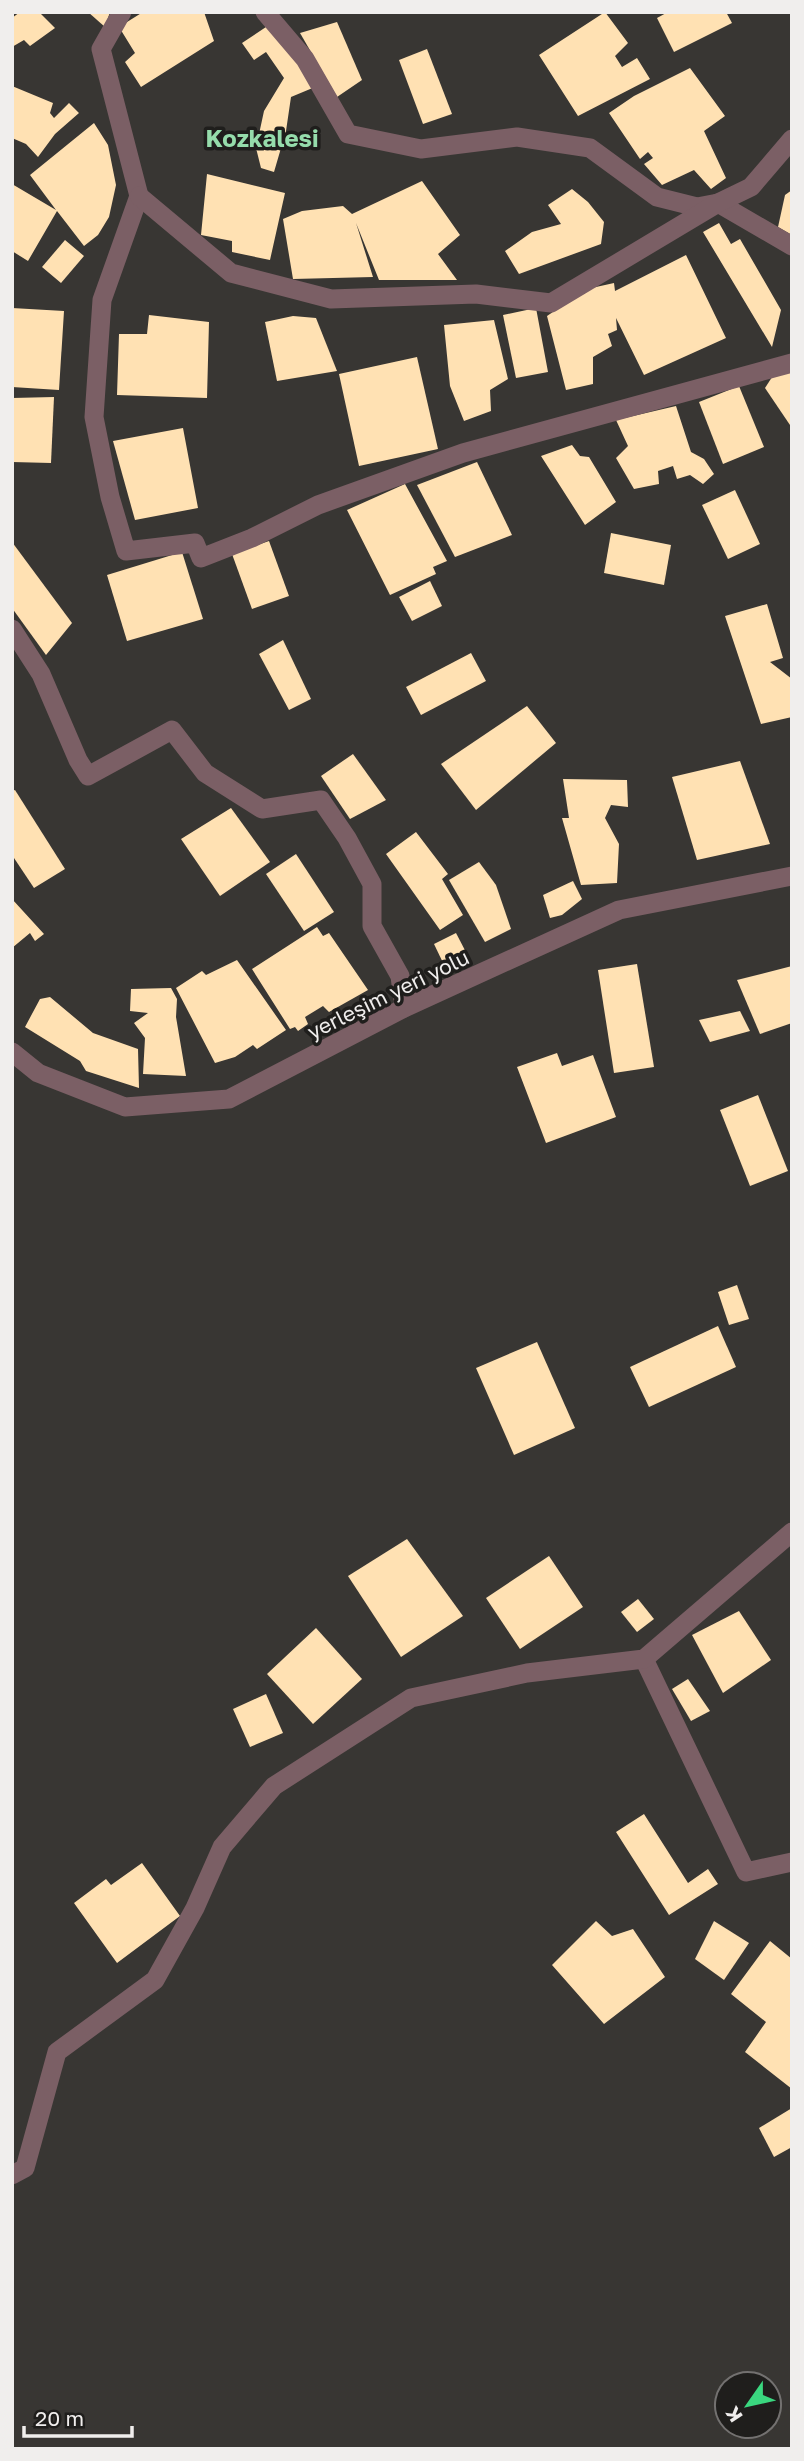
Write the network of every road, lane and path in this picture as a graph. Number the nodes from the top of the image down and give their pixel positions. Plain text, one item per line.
1 (122, 12) edge
2 (265, 12) edge
3 (792, 139) edge
4 (139, 196) junction
5 (718, 203) junction
6 (792, 246) edge
7 (792, 363) edge
8 (12, 629) edge
9 (792, 876) edge
10 (404, 1008) junction
11 (12, 1052) edge
12 (792, 1532) edge
13 (644, 1659) junction
14 (792, 1862) edge
15 (12, 2175) edge

1 - 4 street
2 - 5 street
3 - 5 street
4 - 5 street
4 - 7 street
5 - 6 street
8 - 10 street
9 - 10 street, yerleşim yeri yolu
10 - 11 street, yerleşim yeri yolu
12 - 13 street
13 - 14 street
13 - 15 street

